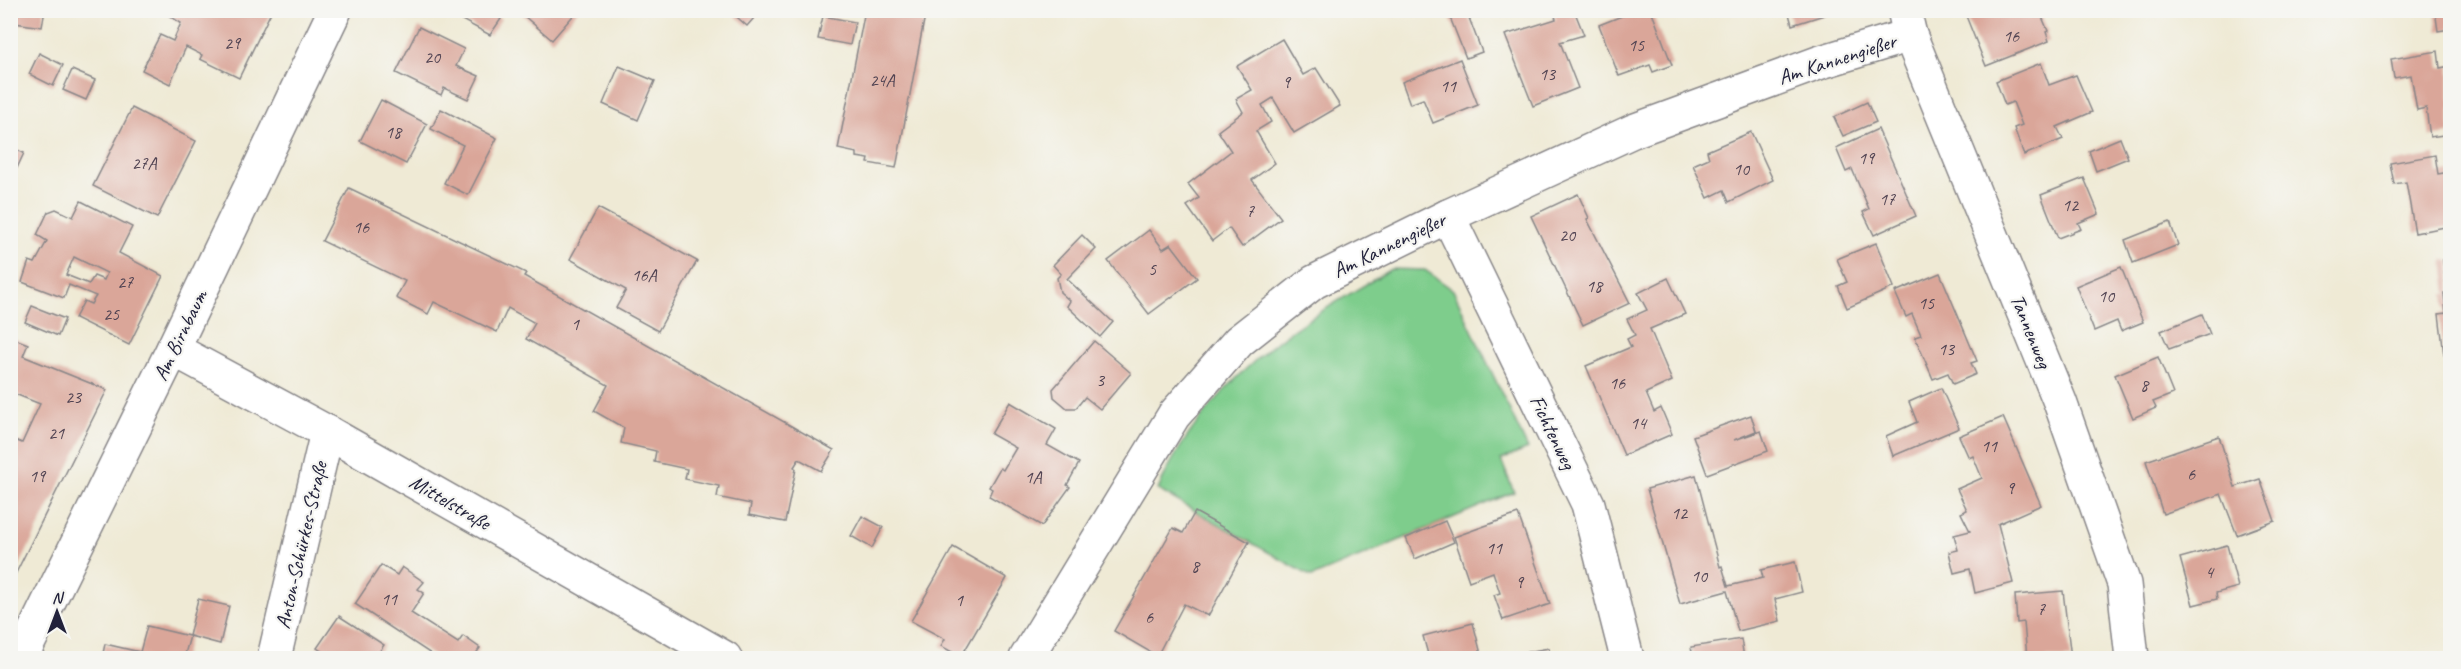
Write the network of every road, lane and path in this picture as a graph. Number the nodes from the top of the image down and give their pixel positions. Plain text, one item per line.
1 (335, 10) edge
2 (1907, 23) edge
3 (1448, 216) junction
4 (173, 349) junction
5 (327, 432) junction
6 (21, 658) edge
7 (274, 658) edge
8 (725, 658) edge
9 (1026, 658) edge
10 (1627, 658) edge
11 (2132, 658) edge

1 - 4 street, Am Birnbaum
2 - 3 street, Am Kannengießer
2 - 11 street, Tannenweg
3 - 9 street, Am Kannengießer
3 - 10 street, Fichtenweg
4 - 5 street, Mittelstraße
4 - 6 street, Am Birnbaum
5 - 7 street, Anton-Schürkes-Straße
5 - 8 street, Mittelstraße

